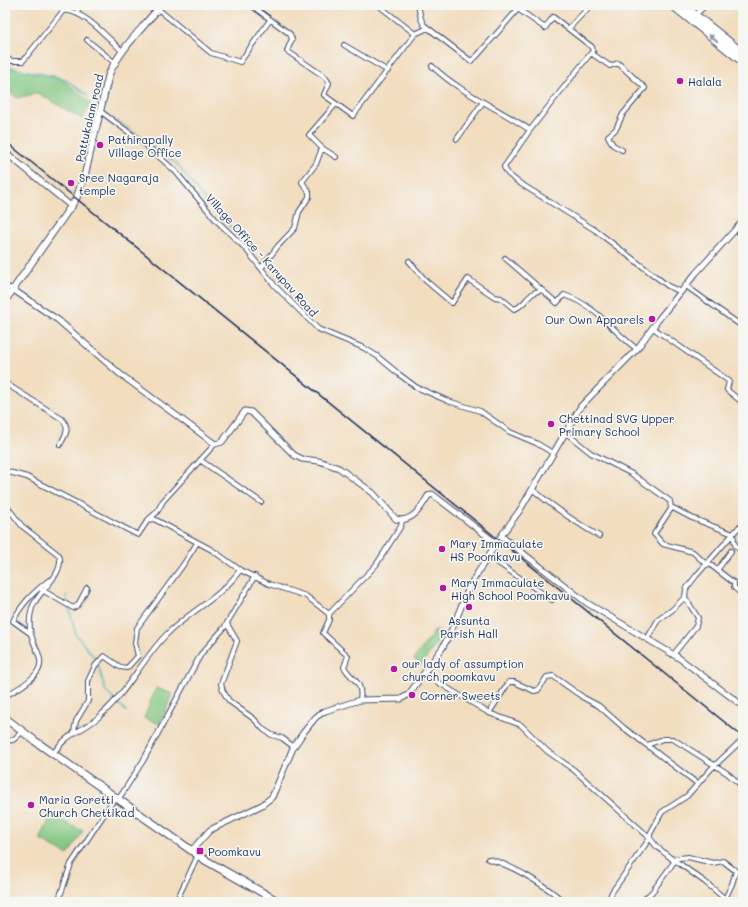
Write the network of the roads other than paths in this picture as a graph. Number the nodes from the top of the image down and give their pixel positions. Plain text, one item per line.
1 (80, 5) edge
2 (251, 5) edge
3 (378, 5) edge
4 (418, 5) edge
5 (592, 5) edge
6 (672, 5) edge
7 (683, 5) edge
8 (706, 5) edge
9 (160, 7) edge
10 (77, 12) junction
11 (695, 15) junction
12 (270, 20) junction
13 (428, 28) junction
14 (569, 28) junction
15 (415, 34) junction
16 (87, 40) dead end
17 (344, 45) dead end
18 (122, 52) junction
19 (593, 52) junction
20 (743, 53) edge
21 (5, 58) edge
22 (114, 62) junction
23 (743, 62) edge
24 (432, 66) dead end
25 (388, 71) junction
26 (483, 102) junction
27 (336, 104) junction
28 (100, 111) junction
29 (530, 130) junction
30 (457, 139) dead end
31 (322, 148) junction
32 (622, 150) dead end
33 (5, 152) edge
34 (336, 157) dead end
35 (72, 207) junction
36 (743, 221) edge
37 (505, 258) dead end
38 (409, 261) dead end
39 (262, 267) junction
40 (5, 286) edge
41 (686, 286) junction
42 (12, 289) junction
43 (542, 290) junction
44 (681, 292) junction
45 (5, 301) edge
46 (743, 327) edge
47 (653, 328) junction
48 (637, 349) junction
49 (5, 383) edge
50 (743, 403) edge
51 (566, 433) junction
52 (214, 444) junction
53 (60, 445) dead end
54 (553, 453) junction
55 (200, 460) junction
56 (5, 471) edge
57 (532, 489) junction
58 (261, 502) dead end
59 (5, 504) edge
60 (671, 507) junction
61 (148, 520) junction
62 (402, 521) junction
63 (739, 526) dead end
64 (733, 534) junction
65 (501, 536) junction
66 (599, 536) dead end
67 (197, 543) junction
68 (496, 543) junction
69 (731, 551) dead end
70 (743, 553) edge
71 (488, 556) junction
72 (707, 564) junction
73 (718, 569) junction
74 (240, 570) junction
75 (54, 576) junction
76 (255, 576) junction
77 (87, 588) dead end
78 (38, 589) junction
79 (43, 590) junction
80 (743, 596) edge
81 (685, 597) junction
82 (552, 600) dead end
83 (329, 614) junction
84 (227, 624) junction
85 (31, 634) junction
86 (647, 639) junction
87 (673, 655) junction
88 (424, 674) junction
89 (5, 696) edge
90 (360, 700) junction
91 (743, 706) edge
92 (489, 713) junction
93 (5, 718) edge
94 (22, 732) junction
95 (74, 732) junction
96 (743, 739) edge
97 (5, 741) edge
98 (647, 745) junction
99 (294, 747) junction
100 (53, 754) junction
101 (715, 766) junction
102 (698, 784) junction
103 (743, 787) edge
104 (116, 799) junction
105 (650, 838) junction
106 (191, 851) junction
107 (198, 855) junction
108 (488, 859) dead end
109 (672, 859) junction
110 (724, 898) junction
111 (58, 902) edge
112 (176, 902) edge
113 (279, 902) edge
114 (564, 902) edge
115 (608, 902) edge
116 (641, 902) edge
117 (729, 902) edge

1 - 10 street
2 - 12 street
3 - 15 street
4 - 13 street
5 - 14 street
23 -> 6 main road
7 - 11 main road
8 - 11 street
9 - 12 street
9 - 18 main road, Pattukalam road
10 - 18 street
10 - 21 street
11 - 20 main road
12 - 27 street
13 - 14 street
13 - 15 street
14 - 19 street
15 - 25 street
16 - 22 street
17 - 25 street
18 - 22 main road, Pattukalam road
19 - 29 street
19 - 32 street
22 - 28 main road, Pattukalam road
24 - 26 street
25 - 27 street
26 - 29 street
26 - 30 street
27 - 31 street
28 - 35 main road, Pattukalam road
28 - 39 street, Village Office - Karupav Road
29 - 44 street
31 - 34 street
31 - 39 street
33 - 35 street
35 - 42 main road, Pattukalam road
36 - 41 street
37 - 43 street
38 - 43 street
39 - 54 street, Village Office - Karupav Road
40 - 42 street
41 - 44 street
41 - 46 street
42 - 45 main road, Pattukalam road
42 - 52 street
43 - 48 street
44 - 47 street
47 - 48 street
47 - 50 street
48 - 51 street
49 - 53 street
51 - 54 street
51 - 60 street
52 - 55 street
52 - 62 street
54 - 57 street
55 - 58 street
55 - 61 street
56 - 61 street
57 - 65 street
57 - 66 street
59 - 75 street
60 - 64 street
60 - 72 street
61 - 67 street
62 - 68 street
62 - 83 street
63 - 64 street
64 - 70 street
64 - 72 street
65 - 68 street
65 - 86 street
67 - 74 street
67 - 95 street
68 - 71 street
69 - 73 street
71 - 82 street
71 - 88 street
72 - 73 street
72 - 81 street
73 - 80 street
74 - 76 street
74 - 95 street
75 - 78 street
75 - 79 street
76 - 83 street
76 - 84 street
77 - 79 street
78 - 79 street
78 - 85 street
79 - 85 street
81 - 86 street
81 - 87 street
83 - 90 street
84 - 99 street
84 - 104 street
85 - 89 street
86 - 87 street
87 - 91 street
88 - 90 street
88 - 92 street
90 - 99 street
92 - 98 street
92 - 105 street
93 - 94 main road
94 - 97 street
94 - 100 main road
95 - 100 street
96 - 101 street
98 - 101 street
98 - 102 street
99 - 106 street
100 - 104 main road
101 - 102 street
101 - 103 street
102 - 105 street
104 - 106 main road
104 - 111 street
105 - 109 street
105 - 115 street
106 - 107 main road
107 - 112 street
107 - 113 main road
108 - 114 street
109 - 110 street
109 - 110 street
109 - 116 street
110 - 117 street

